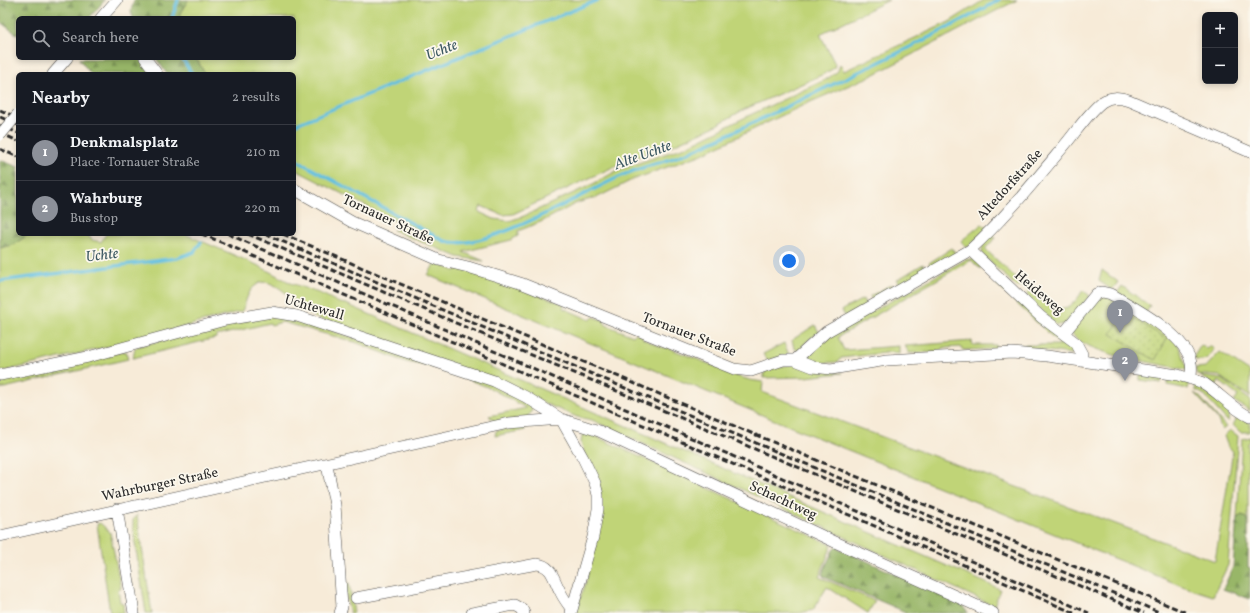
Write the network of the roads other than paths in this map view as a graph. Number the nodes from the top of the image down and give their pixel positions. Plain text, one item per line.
1 (117, 0) edge
2 (107, 16) edge
3 (64, 60) edge
4 (146, 60) edge
5 (55, 72) edge
6 (155, 72) edge
7 (16, 116) edge
8 (0, 135) edge
9 (1249, 150) edge
10 (296, 190) edge
11 (970, 250) junction
12 (1064, 333) junction
13 (795, 360) junction
14 (1081, 361) junction
15 (0, 375) edge
16 (1191, 379) junction
17 (1250, 417) edge
18 (561, 419) junction
19 (327, 465) junction
20 (118, 509) junction
21 (0, 536) edge
22 (356, 598) dead end
23 (572, 611) edge
24 (134, 613) edge
25 (340, 613) edge
26 (472, 613) edge
27 (524, 613) edge
28 (993, 613) edge

1 - 2 street
3 - 5 street
4 - 6 street
7 - 8 street, bridge
9 - 11 street, Altedorfstraße
10 - 13 street, Tornauer Straße
11 - 12 street, Heideweg
11 - 13 street, Altedorfstraße
12 - 14 street, Heideweg
12 - 16 street
13 - 14 street, Tornauer Straße
14 - 16 street, Tornauer Straße
15 - 18 street, Uchtewall
16 - 17 street, Tornauer Straße
18 - 19 street, Wahrburger Straße
18 - 23 street
18 - 28 street, Schachtweg
19 - 20 street, Wahrburger Straße
19 - 25 street
20 - 21 street, Wahrburger Straße
20 - 24 street
22 - 23 street
26 - 27 street

